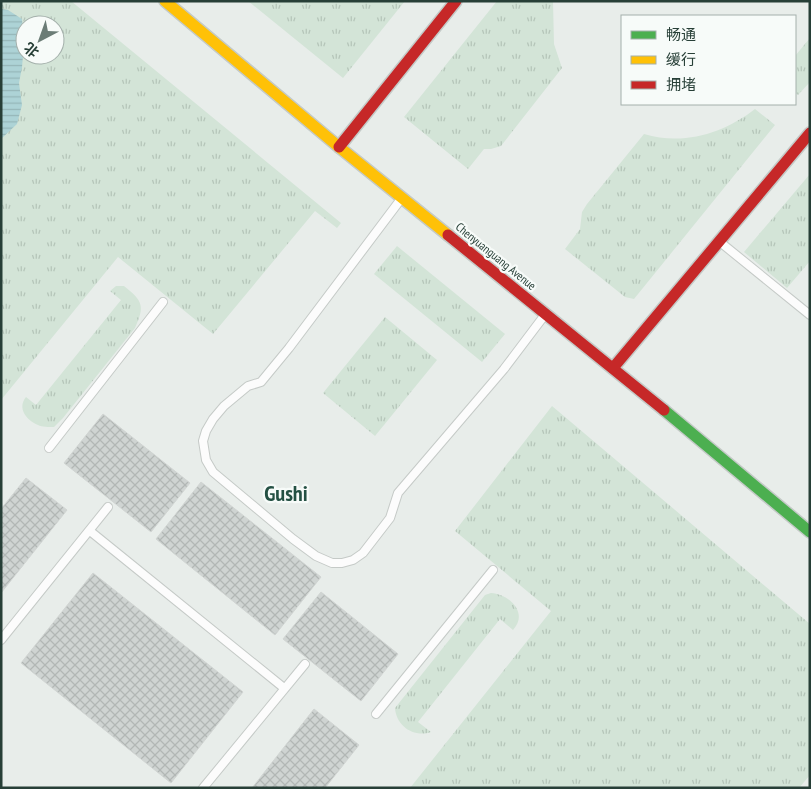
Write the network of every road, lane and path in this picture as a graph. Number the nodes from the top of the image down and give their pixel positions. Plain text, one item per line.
1 (164, 1) edge
2 (456, 1) edge
3 (810, 133) edge
4 (339, 147) junction
5 (402, 198) junction
6 (719, 242) junction
7 (163, 302) dead end
8 (546, 314) junction
9 (810, 315) edge
10 (612, 368) junction
11 (49, 448) dead end
12 (108, 507) dead end
13 (90, 531) junction
14 (810, 532) edge
15 (492, 570) dead end
16 (1, 640) edge
17 (305, 664) dead end
18 (284, 688) junction
19 (376, 714) dead end
20 (203, 788) edge

1 - 4 main road, Chenyuanguang Avenue
2 - 4 main road
3 - 6 main road
4 - 5 main road, Chenyuanguang Avenue
5 - 8 main road, Chenyuanguang Avenue
5 - 8 lane
6 - 9 lane
6 - 10 main road
7 - 11 lane
8 - 10 main road, Chenyuanguang Avenue
10 - 14 main road, Chenyuanguang Avenue
12 - 13 lane
13 - 16 lane
13 - 18 lane
15 - 19 lane
17 - 18 lane
18 - 20 lane

